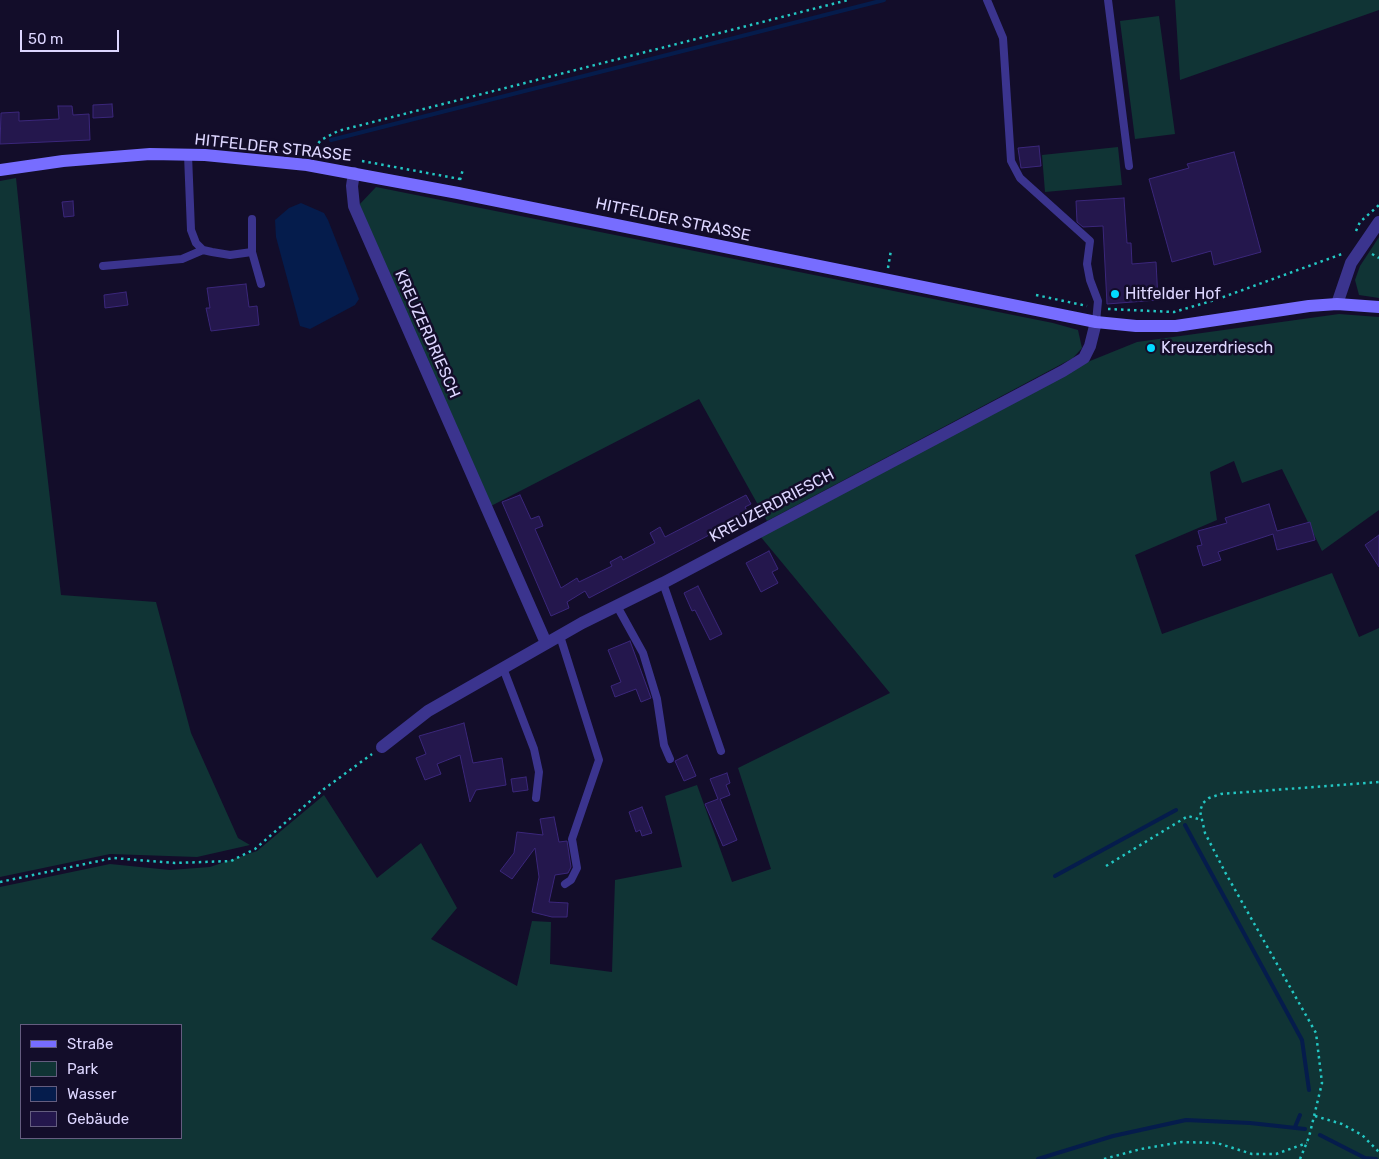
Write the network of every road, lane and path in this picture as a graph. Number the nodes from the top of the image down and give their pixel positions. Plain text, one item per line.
1 (848, 0) edge
2 (987, 0) edge
3 (1108, 0) edge
4 (188, 155) junction
5 (318, 155) dead end
6 (354, 166) junction
7 (1129, 166) dead end
8 (0, 170) edge
9 (461, 179) dead end
10 (252, 219) dead end
11 (1379, 222) edge
12 (1360, 247) junction
13 (203, 250) junction
14 (892, 250) dead end
15 (252, 252) junction
16 (879, 264) dead end
17 (103, 266) dead end
18 (888, 266) junction
19 (898, 268) dead end
20 (886, 280) junction
21 (261, 284) dead end
22 (1031, 294) dead end
23 (1337, 304) junction
24 (1379, 307) edge
25 (1098, 308) junction
26 (1096, 322) junction
27 (663, 583) junction
28 (617, 606) junction
29 (560, 636) junction
30 (546, 644) junction
31 (503, 668) junction
32 (382, 747) joint
33 (722, 751) dead end
34 (670, 759) dead end
35 (1379, 782) edge
36 (536, 798) dead end
37 (1202, 820) junction
38 (1106, 866) dead end
39 (0, 882) edge
40 (565, 884) dead end
41 (1315, 1116) junction
42 (1307, 1143) junction
43 (1379, 1152) edge
44 (1104, 1159) edge
45 (1300, 1159) edge

1 - 5 path
2 - 25 lane
3 - 7 lane
4 - 6 main road, HITFELDER STRASSE
4 - 8 main road, HITFELDER STRASSE
4 - 13 lane
6 - 9 path
6 - 20 main road, HITFELDER STRASSE
6 - 30 street, KREUZERDRIESCH
10 - 15 lane
11 - 12 street
12 - 23 street
12 - 25 path
13 - 15 lane
13 - 17 lane
14 - 18 path
15 - 21 lane
16 - 18 path
18 - 19 path
18 - 20 path
20 - 26 main road, HITFELDER STRASSE
22 - 25 path
23 - 24 main road, HITFELDER STRASSE
23 - 26 main road, HITFELDER STRASSE
25 - 26 lane
26 - 27 street, KREUZERDRIESCH
27 - 28 street, KREUZERDRIESCH
27 - 33 lane
28 - 29 street, KREUZERDRIESCH
28 - 34 lane
29 - 30 street, KREUZERDRIESCH
29 - 40 lane
30 - 31 street, KREUZERDRIESCH
31 - 32 street, KREUZERDRIESCH
31 - 36 lane
32 - 39 path
35 - 37 path
37 - 38 path
37 - 41 path
41 - 42 path
41 - 43 path
42 - 44 path
42 - 45 path

